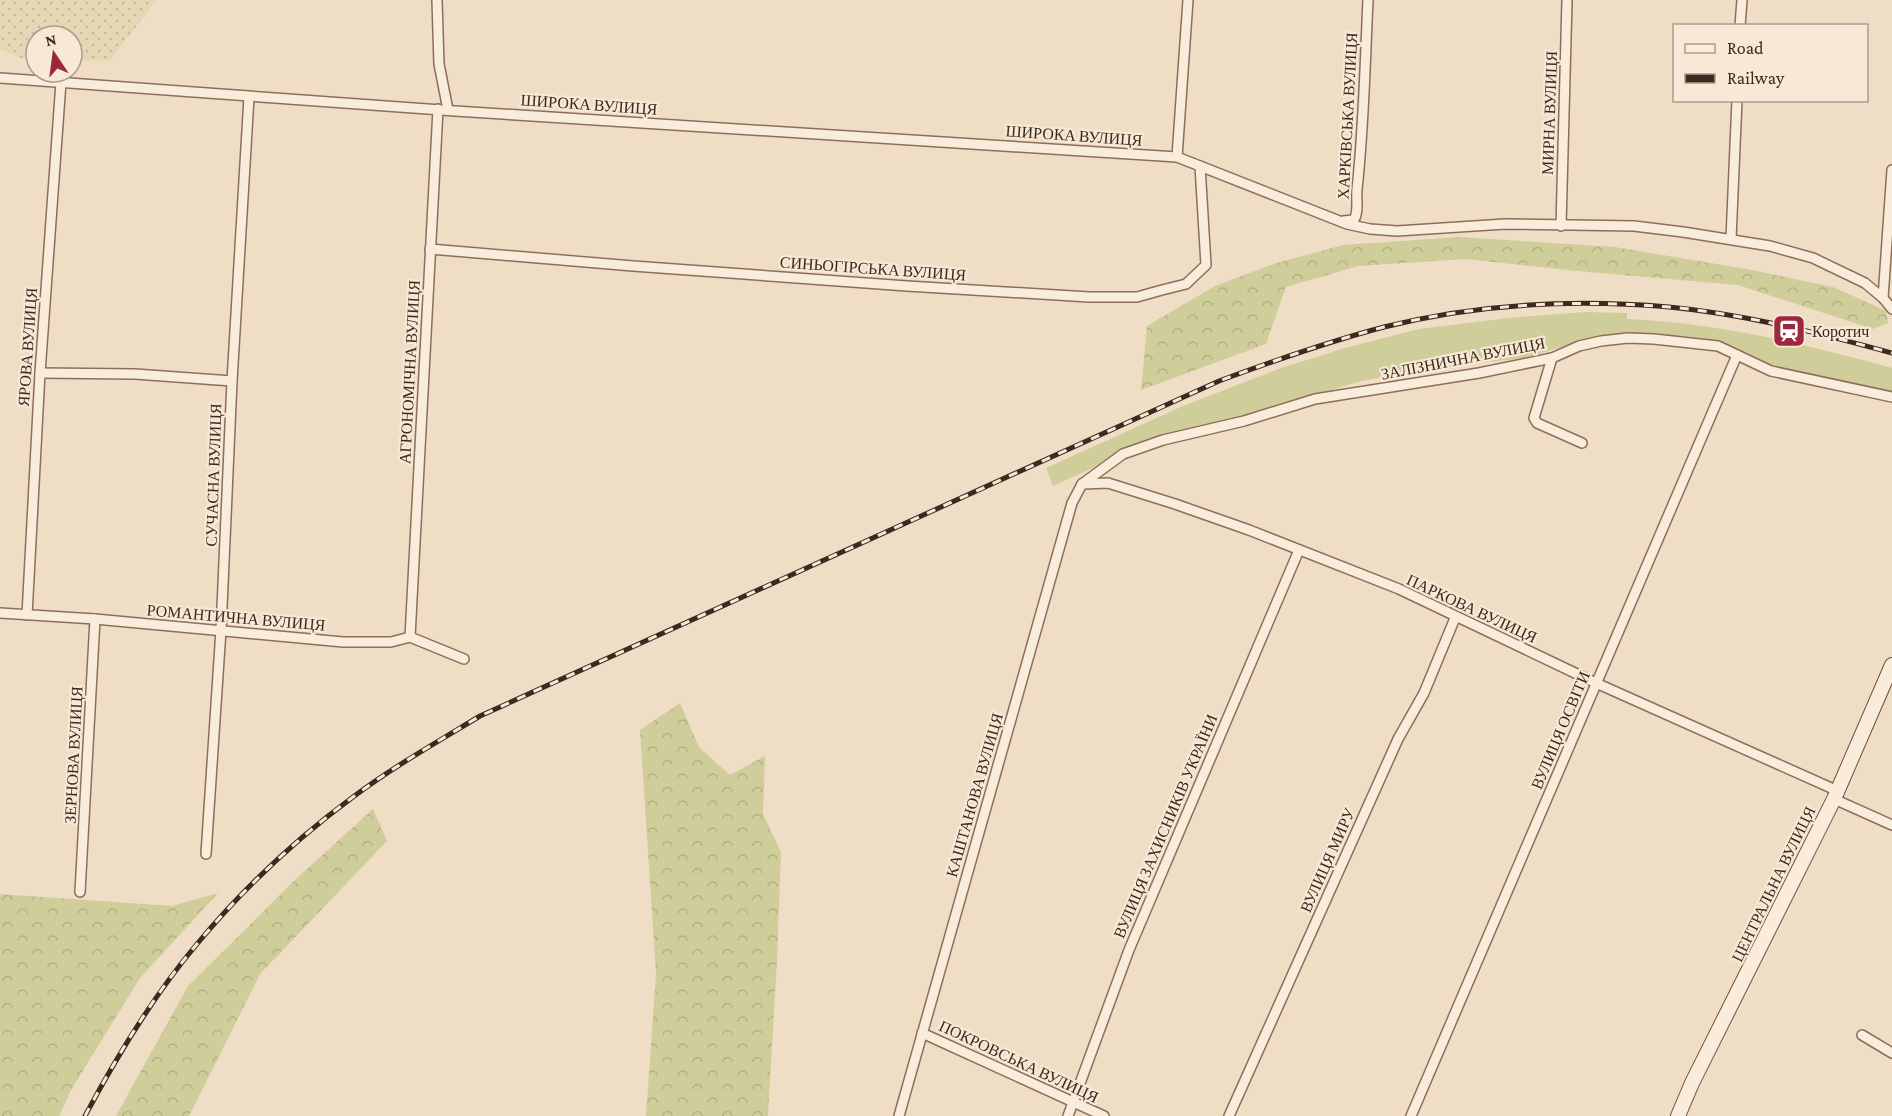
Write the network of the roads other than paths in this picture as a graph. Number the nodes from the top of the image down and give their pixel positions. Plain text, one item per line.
1 (437, 0) edge
2 (1188, 0) edge
3 (1368, 0) edge
4 (1567, 0) edge
5 (1742, 0) edge
6 (1740, 24) edge
7 (0, 78) edge
8 (24, 80) edge
9 (61, 84) edge
10 (84, 84) edge
11 (249, 97) junction
12 (1737, 102) edge
13 (443, 110) junction
14 (1177, 157) junction
15 (1200, 166) junction
16 (1892, 170) edge
17 (1342, 221) junction
18 (1561, 226) junction
19 (1731, 239) junction
20 (430, 249) junction
21 (1883, 298) junction
22 (1892, 309) edge
23 (1737, 355) junction
24 (1552, 357) junction
25 (40, 373) junction
26 (232, 381) junction
27 (1892, 397) edge
28 (1582, 443) dead end
29 (1082, 484) junction
30 (1299, 550) junction
31 (0, 613) edge
32 (27, 615) junction
33 (1455, 618) junction
34 (95, 619) junction
35 (221, 630) junction
36 (410, 637) junction
37 (464, 659) dead end
38 (1892, 665) edge
39 (1596, 683) junction
40 (1836, 795) junction
41 (1890, 821) edge
42 (206, 854) dead end
43 (80, 892) dead end
44 (922, 1033) junction
45 (1862, 1035) dead end
46 (1892, 1053) edge
47 (1073, 1102) junction
48 (899, 1116) edge
49 (1068, 1116) edge
50 (1104, 1116) edge
51 (1229, 1116) edge
52 (1411, 1116) edge
53 (1678, 1116) edge

1 - 13 street, АГРОНОМІЧНА ВУЛИЦЯ
2 - 14 street
3 - 17 street, ХАРКІВСЬКА ВУЛИЦЯ
4 - 18 street, МИРНА ВУЛИЦЯ
5 - 6 street
7 - 8 street, ШИРОКА ВУЛИЦЯ
9 - 25 street, ЯРОВА ВУЛИЦЯ
10 - 11 street, ШИРОКА ВУЛИЦЯ
11 - 13 street, ШИРОКА ВУЛИЦЯ
11 - 26 street, СУЧАСНА ВУЛИЦЯ
12 - 19 street
13 - 14 street, ШИРОКА ВУЛИЦЯ
13 - 20 street, АГРОНОМІЧНА ВУЛИЦЯ
14 - 15 street, ШИРОКА ВУЛИЦЯ
15 - 17 street, ШИРОКА ВУЛИЦЯ
15 - 20 street, СИНЬОГІРСЬКА ВУЛИЦЯ
16 - 21 street
17 - 18 street, ШИРОКА ВУЛИЦЯ
18 - 19 street, ШИРОКА ВУЛИЦЯ
19 - 21 street, ШИРОКА ВУЛИЦЯ
20 - 36 street, АГРОНОМІЧНА ВУЛИЦЯ
21 - 22 street, ШИРОКА ВУЛИЦЯ
23 - 24 street, ЗАЛІЗНИЧНА ВУЛИЦЯ
23 - 27 street, ЗАЛІЗНИЧНА ВУЛИЦЯ
23 - 39 street, ВУЛИЦЯ ОСВІТИ
24 - 28 street
24 - 29 street, ЗАЛІЗНИЧНА ВУЛИЦЯ
25 - 26 street
25 - 32 street, ЯРОВА ВУЛИЦЯ
26 - 35 street, СУЧАСНА ВУЛИЦЯ
29 - 30 street, ПАРКОВА ВУЛИЦЯ
29 - 44 street, КАШТАНОВА ВУЛИЦЯ
30 - 33 street, ПАРКОВА ВУЛИЦЯ
30 - 47 street, ВУЛИЦЯ ЗАХИСНИКІВ УКРАЇНИ
31 - 32 street, РОМАНТИЧНА ВУЛИЦЯ
32 - 34 street, РОМАНТИЧНА ВУЛИЦЯ
33 - 39 street, ПАРКОВА ВУЛИЦЯ
33 - 51 street, ВУЛИЦЯ МИРУ
34 - 35 street, РОМАНТИЧНА ВУЛИЦЯ
34 - 43 street, ЗЕРНОВА ВУЛИЦЯ
35 - 36 street, РОМАНТИЧНА ВУЛИЦЯ
35 - 42 street, СУЧАСНА ВУЛИЦЯ
36 - 37 street
38 - 40 street, ЦЕНТРАЛЬНА ВУЛИЦЯ
39 - 40 street, ПАРКОВА ВУЛИЦЯ
39 - 52 street, ВУЛИЦЯ ОСВІТИ
40 - 41 street, ПАРКОВА ВУЛИЦЯ
40 - 53 street, ЦЕНТРАЛЬНА ВУЛИЦЯ
44 - 47 street, ПОКРОВСЬКА ВУЛИЦЯ
44 - 48 street, КАШТАНОВА ВУЛИЦЯ
45 - 46 street
47 - 49 street, ВУЛИЦЯ ЗАХИСНИКІВ УКРАЇНИ
47 - 50 street, ПОКРОВСЬКА ВУЛИЦЯ

